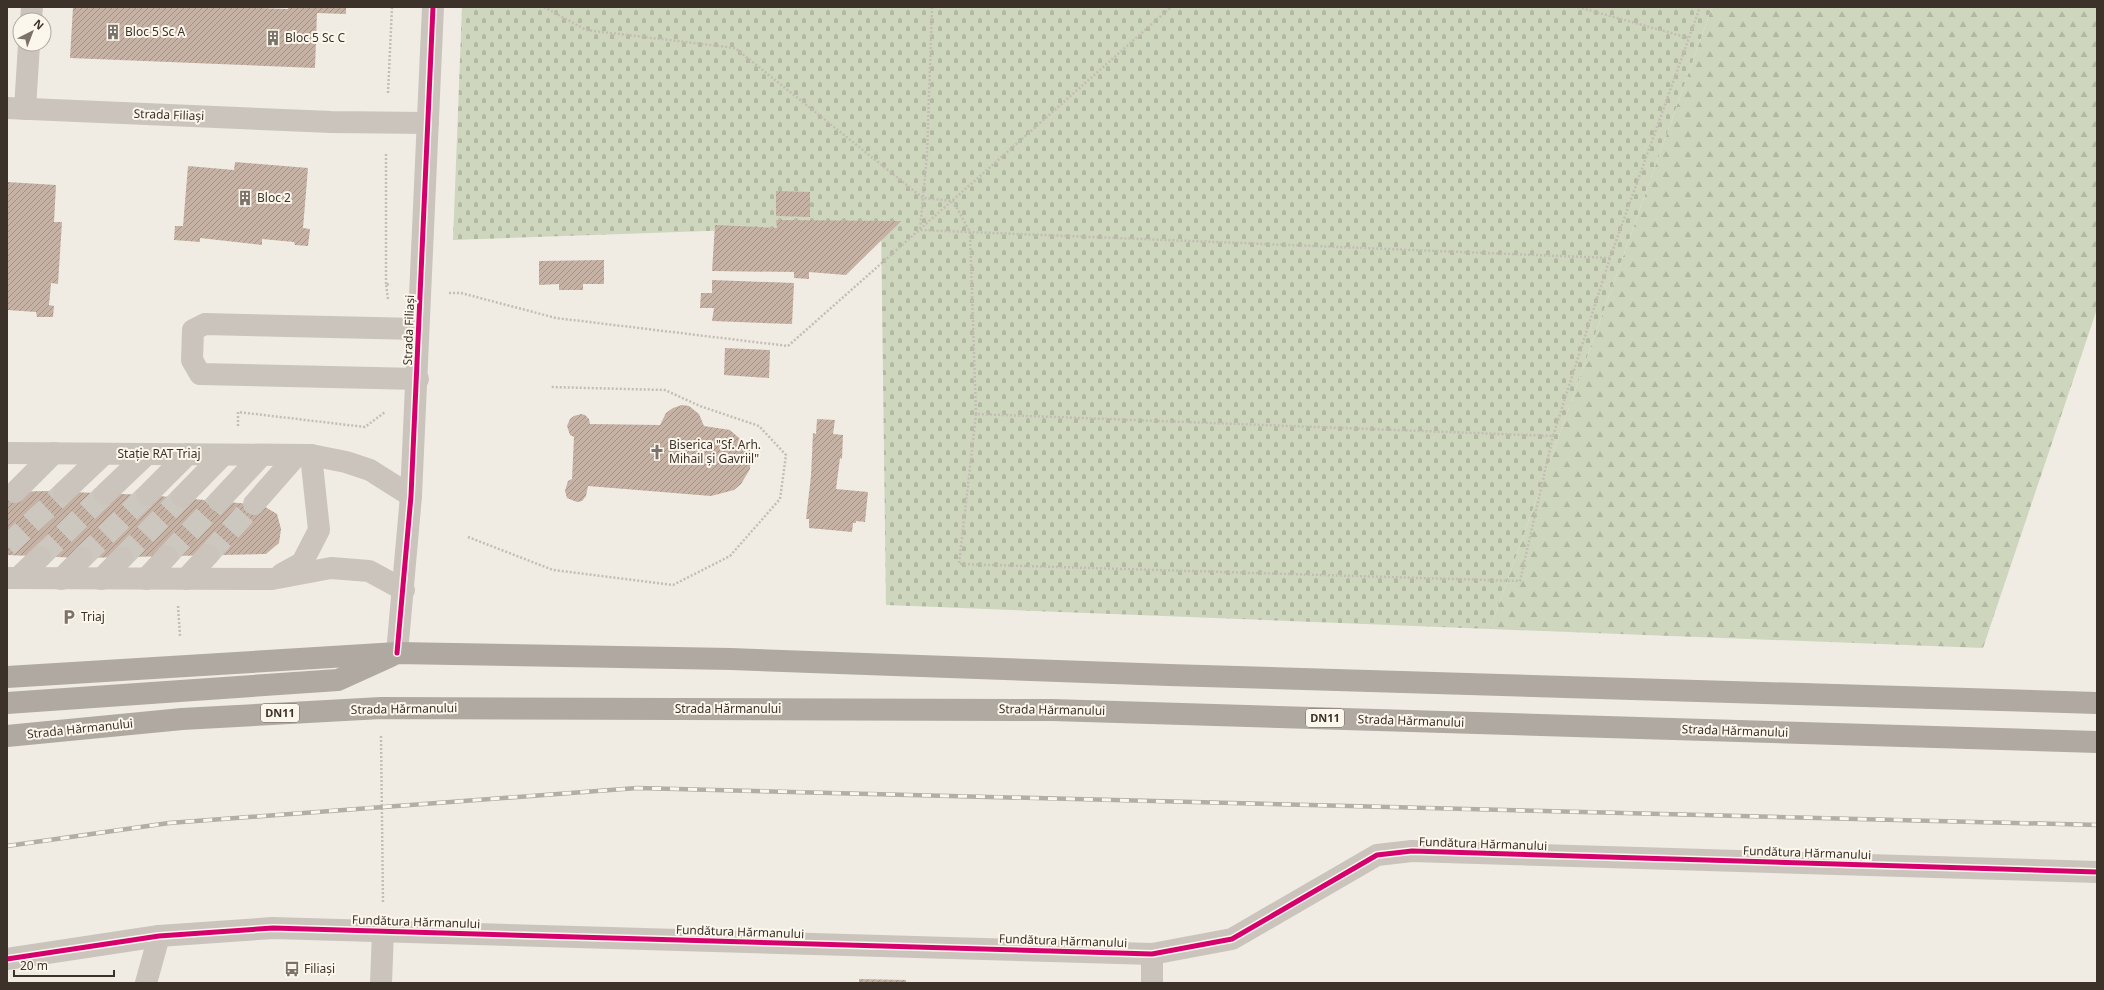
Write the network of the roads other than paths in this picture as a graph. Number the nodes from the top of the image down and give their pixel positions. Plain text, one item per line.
1 (434, 7) edge
2 (27, 52) edge
3 (16, 109) edge
4 (428, 123) junction
5 (418, 329) junction
6 (418, 379) junction
7 (54, 453) junction
8 (8, 454) edge
9 (104, 454) junction
10 (147, 454) junction
11 (188, 454) junction
12 (230, 455) junction
13 (262, 455) junction
14 (304, 455) junction
15 (15, 492) dead end
16 (64, 492) tunnel mouth
17 (105, 494) tunnel mouth
18 (147, 495) tunnel mouth
19 (411, 496) junction
20 (182, 497) tunnel mouth
21 (219, 501) tunnel mouth
22 (254, 504) tunnel mouth
23 (208, 555) tunnel mouth
24 (167, 556) tunnel mouth
25 (40, 557) tunnel mouth
26 (82, 558) tunnel mouth
27 (122, 558) tunnel mouth
28 (12, 578) edge
29 (61, 579) junction
30 (101, 579) junction
31 (146, 579) junction
32 (181, 579) junction
33 (272, 579) junction
34 (404, 590) junction
35 (397, 653) junction
36 (7, 676) edge
37 (7, 702) edge
38 (2097, 703) edge
39 (7, 736) edge
40 (2097, 742) edge
41 (2097, 872) edge
42 (383, 931) junction
43 (159, 936) junction
44 (1152, 954) junction
45 (7, 959) edge
46 (146, 983) edge
47 (381, 983) edge
48 (1152, 983) edge

1 - 4 street, Strada Filiași
2 - 3 street
3 - 4 street, Strada Filiași
4 - 5 street, Strada Filiași
5 - 6 street, Strada Filiași
5 - 6 street
6 - 19 street, Strada Filiași
7 - 8 street, Stație RAT Triaj
7 - 9 street, Stație RAT Triaj
7 - 15 street
9 - 10 street, Stație RAT Triaj
9 - 16 street
10 - 11 street, Stație RAT Triaj
10 - 17 street
11 - 12 street, Stație RAT Triaj
11 - 18 street
12 - 13 street, Stație RAT Triaj
12 - 20 street
13 - 14 street, Stație RAT Triaj
13 - 21 street
14 - 19 street, Stație RAT Triaj
14 - 22 street
14 - 33 street
19 - 34 street, Strada Filiași
23 - 32 street
24 - 31 street
25 - 28 street
26 - 29 street
27 - 30 street
28 - 29 street
29 - 30 street
30 - 31 street
31 - 32 street
32 - 33 street
33 - 34 street
34 - 35 street, Strada Filiași
35 - 36 main road
35 - 37 main road
35 - 38 main road
39 - 40 main road, Strada Hărmanului / DN11
41 - 44 street, Fundătura Hărmanului
42 - 43 street, Fundătura Hărmanului
42 - 44 street, Fundătura Hărmanului
42 - 47 street, Fundătura Hărmanului
43 - 45 street, Fundătura Hărmanului
43 - 46 street
44 - 48 street

